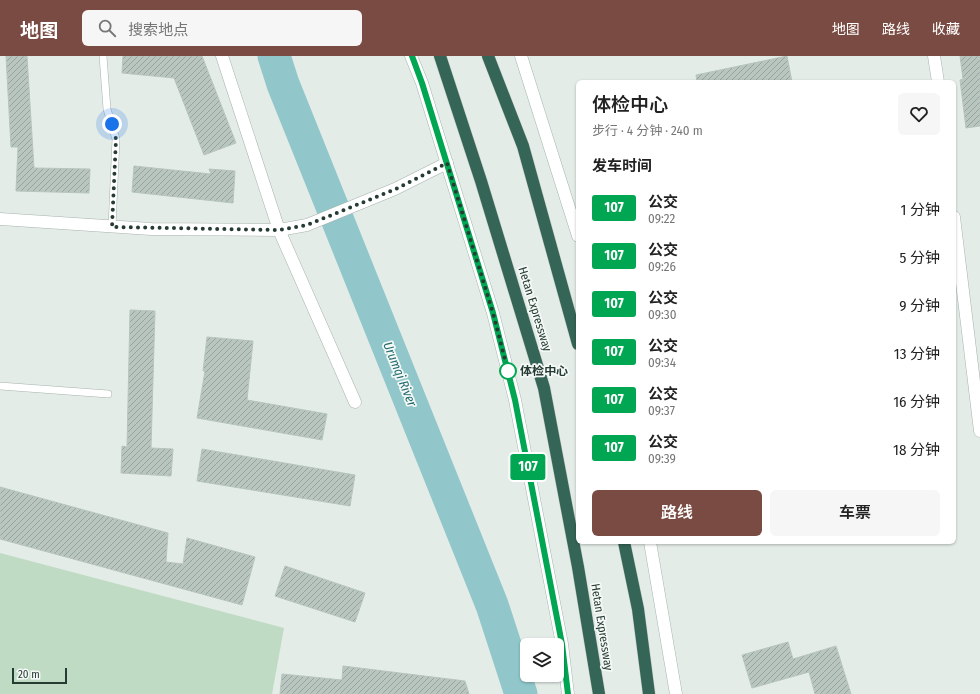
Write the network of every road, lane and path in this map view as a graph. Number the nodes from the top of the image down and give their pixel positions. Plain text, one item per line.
1 (103, 56) edge
2 (222, 56) edge
3 (412, 56) edge
4 (440, 56) edge
5 (488, 56) edge
6 (521, 56) edge
7 (934, 56) edge
8 (938, 80) edge
9 (447, 163) junction
10 (0, 219) edge
11 (112, 227) junction
12 (279, 230) junction
13 (576, 230) edge
14 (956, 233) edge
15 (576, 337) edge
16 (0, 386) edge
17 (108, 394) dead end
18 (356, 402) dead end
19 (980, 431) edge
20 (624, 544) edge
21 (650, 544) edge
22 (568, 694) edge
23 (599, 694) edge
24 (648, 694) edge
25 (676, 694) edge

1 - 11 lane
2 - 12 street
3 - 9 street
4 - 23 highway, Hetan Expressway
5 - 15 highway
6 - 13 street
7 - 8 street
9 - 12 street
9 - 22 street
10 - 11 street
11 - 12 street
12 - 18 street
14 - 19 street
16 - 17 lane
20 - 24 highway
21 - 25 street

